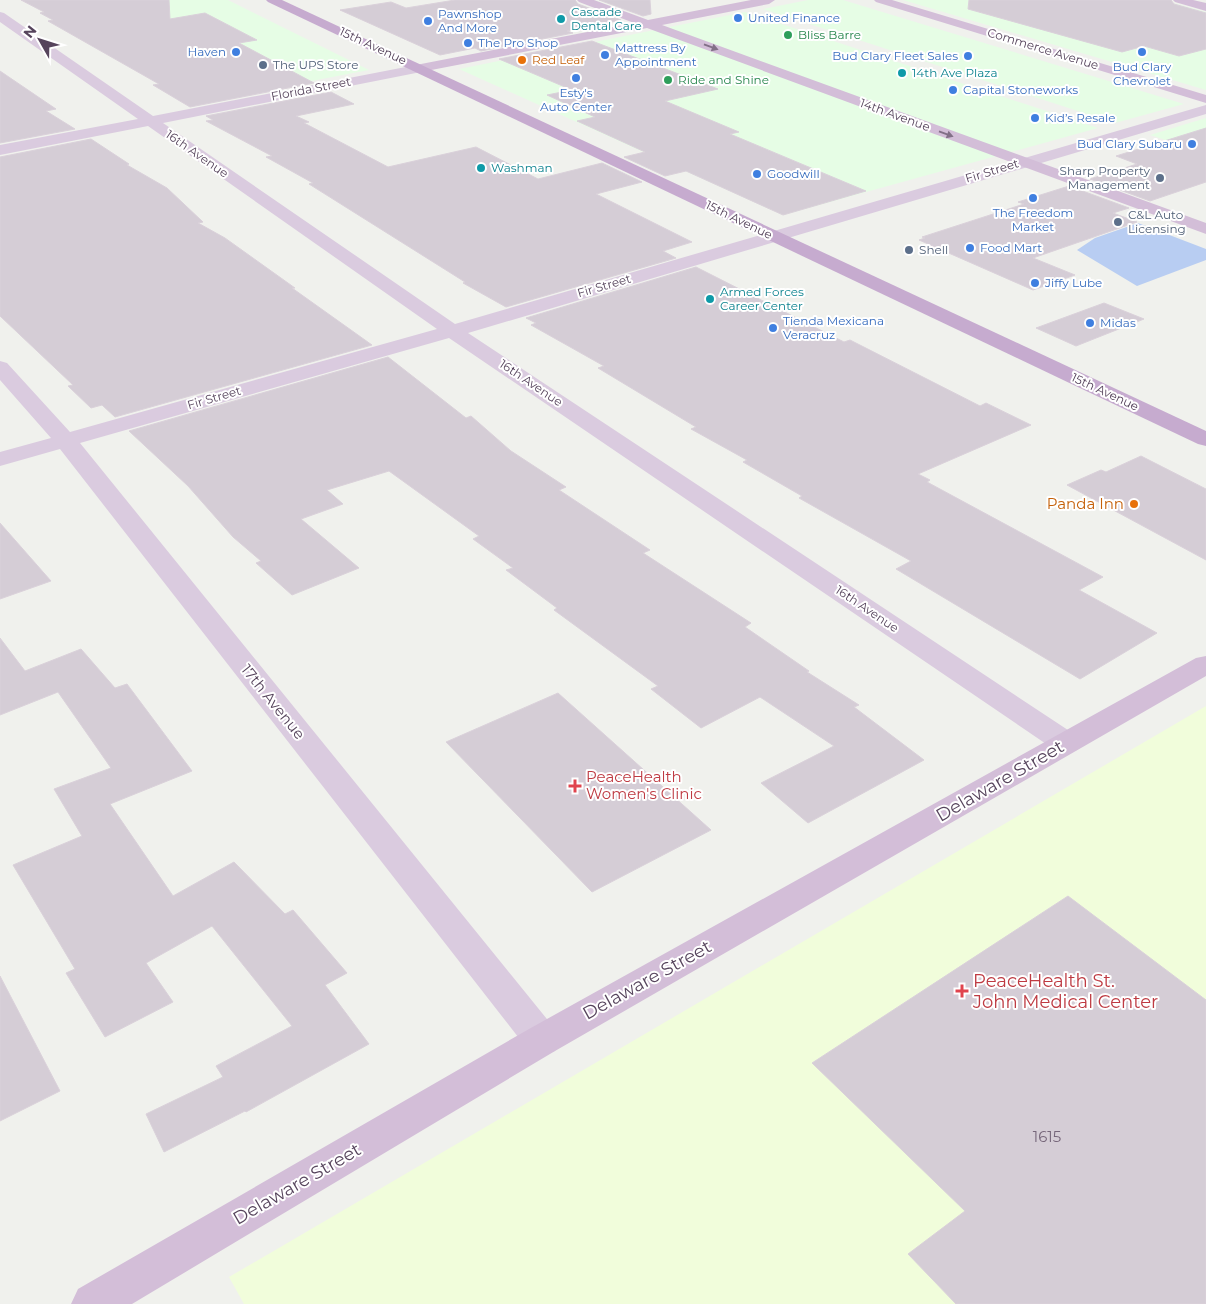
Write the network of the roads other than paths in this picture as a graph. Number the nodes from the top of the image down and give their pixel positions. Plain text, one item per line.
1 (272, 0) edge
2 (583, 0) edge
3 (769, 0) edge
4 (880, 0) edge
5 (1178, 0) edge
6 (1206, 7) edge
7 (0, 16) edge
8 (649, 24) junction
9 (421, 68) junction
10 (1206, 99) edge
11 (1206, 109) edge
12 (149, 121) junction
13 (0, 150) edge
14 (1023, 162) junction
15 (1206, 229) edge
16 (772, 236) junction
17 (452, 330) junction
18 (0, 368) edge
19 (1206, 439) edge
20 (65, 440) junction
21 (0, 459) edge
22 (1206, 664) edge
23 (1066, 743) junction
24 (542, 1040) junction
25 (93, 1304) edge

1 - 9 main road, 15th Avenue
2 - 8 street, 14th Avenue
3 - 8 street, Florida Street
4 - 10 street, Commerce Avenue
5 - 6 street
7 - 12 street, 16th Avenue
8 - 9 street, Florida Street
8 -> 14 street, 14th Avenue
9 - 12 street, Florida Street
9 - 16 main road, 15th Avenue
11 - 14 street, Fir Street
12 - 13 street, Florida Street
12 - 17 street, 16th Avenue
14 - 15 street, 14th Avenue
14 - 16 street, Fir Street
16 - 17 street, Fir Street
16 - 19 main road, 15th Avenue
17 - 20 street, Fir Street
17 - 23 street, 16th Avenue
18 - 20 street, 17th Avenue
20 - 21 street, Fir Street
20 - 24 street, 17th Avenue
22 - 23 street, Delaware Street
23 - 24 street, Delaware Street
24 - 25 street, Delaware Street

